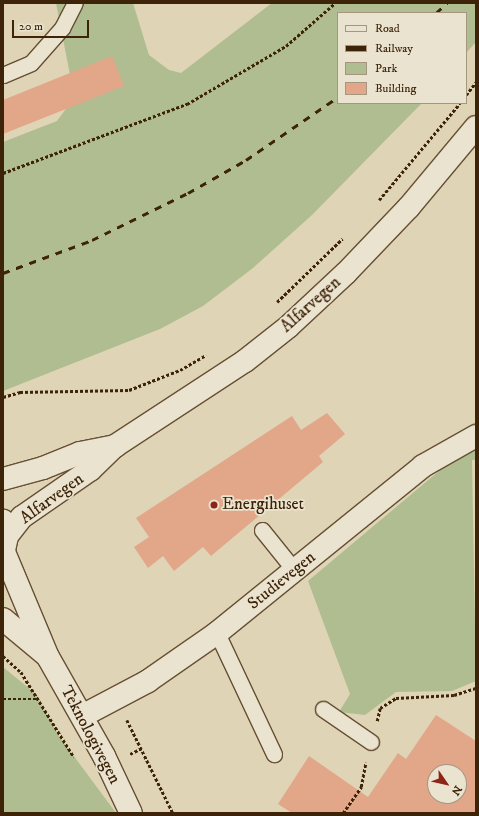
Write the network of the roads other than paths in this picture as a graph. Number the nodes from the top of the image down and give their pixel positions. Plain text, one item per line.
1 (75, 3) edge
2 (3, 75) edge
3 (476, 127) edge
4 (474, 434) edge
5 (115, 446) junction
6 (3, 479) edge
7 (262, 530) dead end
8 (4, 541) edge
9 (295, 571) junction
10 (3, 619) edge
11 (217, 633) junction
12 (48, 657) junction
13 (323, 709) dead end
14 (82, 716) junction
15 (371, 742) dead end
16 (274, 754) dead end
17 (131, 813) edge

1 - 2 lane
3 - 5 street, Alfarvegen
4 - 9 street, Studievegen
5 - 6 street, Alfarvegen
5 - 8 street, Alfarvegen
7 - 9 lane
8 - 12 street, Teknologivegen
9 - 11 street, Studievegen
10 - 12 street, Teknologivegen
11 - 14 street, Studievegen
11 - 16 lane
12 - 14 street, Teknologivegen
13 - 15 lane
14 - 17 street, Teknologivegen

